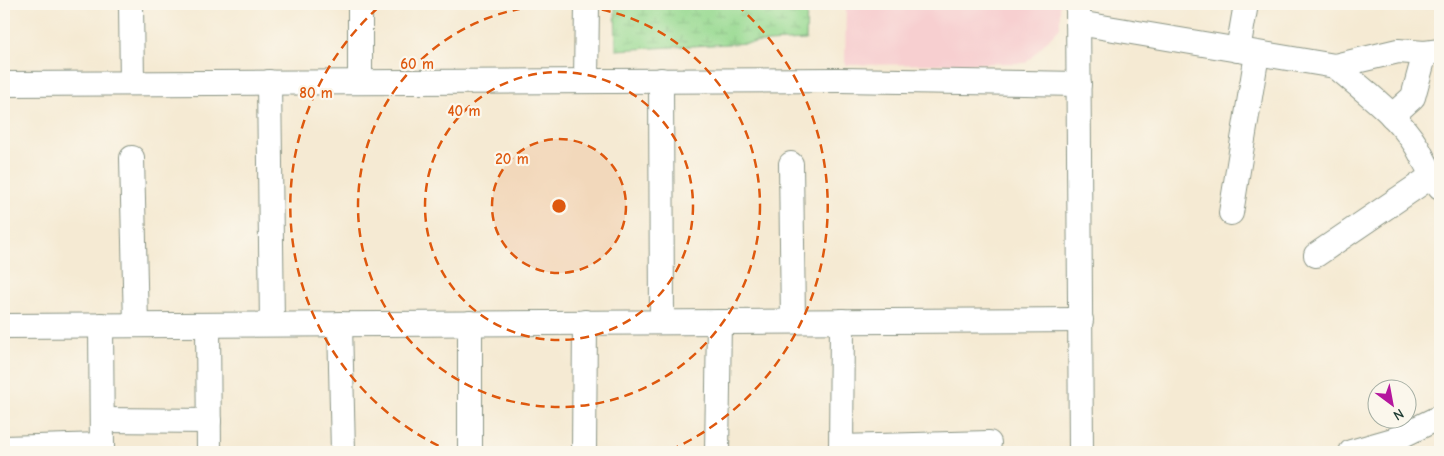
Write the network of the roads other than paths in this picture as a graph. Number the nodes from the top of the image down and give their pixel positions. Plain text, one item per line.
1 (131, 4) edge
2 (360, 4) edge
3 (587, 4) edge
4 (1246, 4) edge
5 (1078, 13) edge
6 (1248, 52) junction
7 (1432, 52) edge
8 (1335, 66) junction
9 (586, 80) junction
10 (661, 80) junction
11 (269, 82) junction
12 (360, 82) junction
13 (132, 83) junction
14 (4, 84) edge
15 (1079, 84) junction
16 (1392, 116) junction
17 (132, 158) dead end
18 (791, 164) dead end
19 (1436, 181) edge
20 (1231, 213) dead end
21 (1316, 256) dead end
22 (1081, 320) junction
23 (793, 321) junction
24 (842, 321) junction
25 (585, 322) junction
26 (662, 322) junction
27 (719, 322) junction
28 (470, 323) junction
29 (272, 324) junction
30 (340, 324) junction
31 (101, 325) junction
32 (136, 325) junction
33 (208, 325) junction
34 (4, 326) edge
35 (1440, 417) edge
36 (102, 420) junction
37 (209, 421) junction
38 (989, 443) dead end
39 (4, 448) edge
40 (102, 449) edge
41 (841, 450) edge
42 (209, 452) edge
43 (343, 452) edge
44 (470, 452) edge
45 (584, 452) edge
46 (717, 452) edge
47 (1081, 452) edge
48 (1351, 452) edge

1 - 13 street
2 - 12 street
3 - 9 street
4 - 6 street
5 - 6 street
5 - 15 street
6 - 8 street
6 - 20 street
7 - 8 street
7 - 16 street
8 - 16 street
9 - 10 street
9 - 12 street
10 - 15 street
10 - 26 street
11 - 12 street
11 - 13 street
11 - 29 street
13 - 14 street
15 - 22 street
16 - 19 street
17 - 32 street
18 - 23 street
19 - 21 street
22 - 24 street
22 - 47 street
23 - 24 street
23 - 27 street
24 - 41 street
25 - 26 street
25 - 28 street
25 - 45 street
26 - 27 street
27 - 46 street
28 - 30 street
28 - 44 street
29 - 30 street
29 - 33 street
30 - 43 street
31 - 32 street
31 - 34 street
31 - 36 street
32 - 33 street
33 - 37 street
35 - 48 street
36 - 37 street
36 - 40 street
37 - 42 street
38 - 41 street
39 - 40 street

